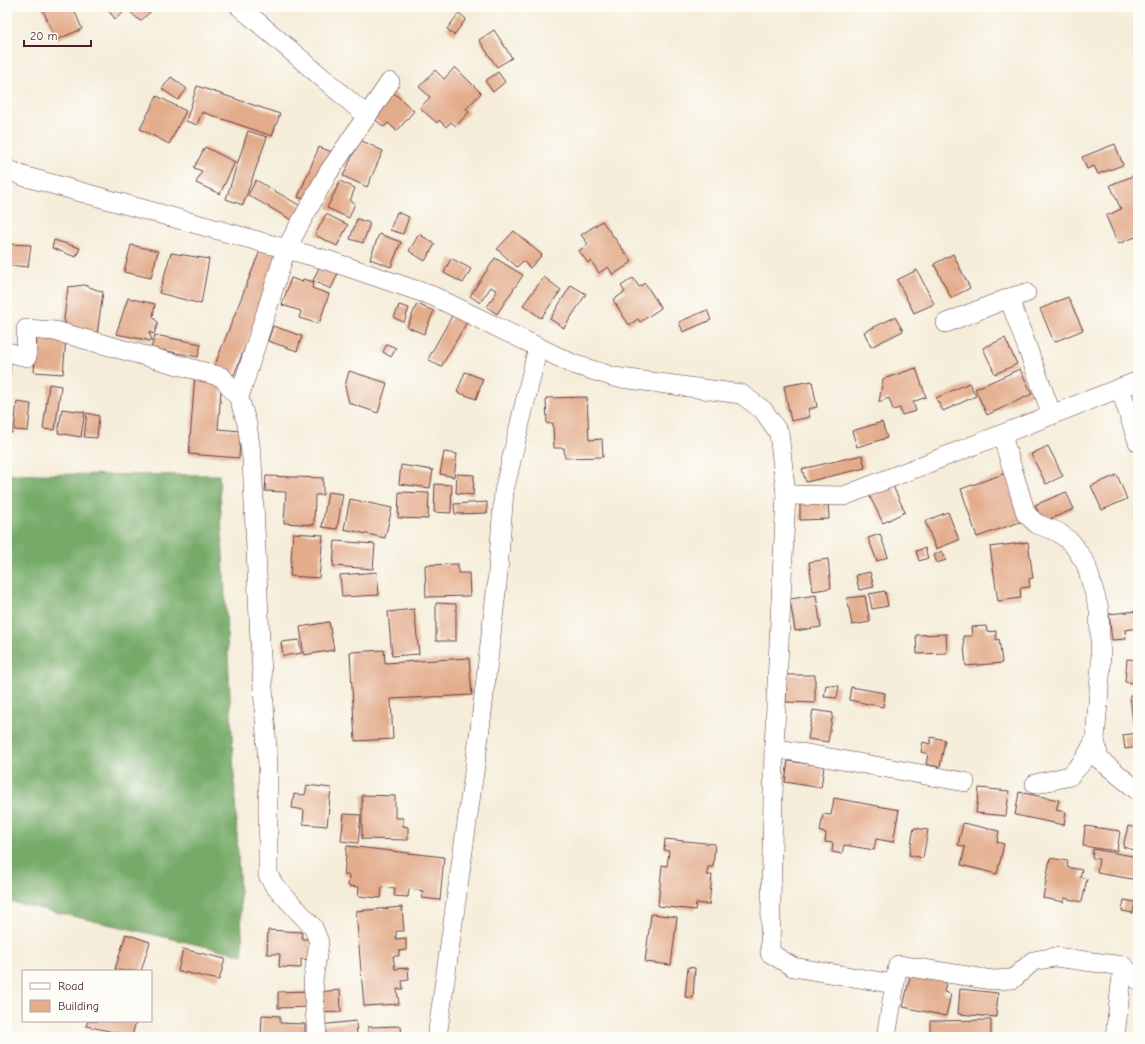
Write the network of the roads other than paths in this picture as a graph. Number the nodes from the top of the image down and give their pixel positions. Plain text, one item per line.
1 (240, 7) edge
2 (390, 82) dead end
3 (367, 116) junction
4 (7, 169) edge
5 (286, 249) junction
6 (946, 323) dead end
7 (538, 347) junction
8 (7, 352) edge
9 (1138, 381) edge
10 (1120, 388) junction
11 (239, 398) junction
12 (1052, 415) junction
13 (1002, 435) junction
14 (1138, 442) edge
15 (786, 495) junction
16 (1095, 740) junction
17 (774, 748) junction
18 (965, 782) dead end
19 (1035, 784) dead end
20 (1138, 791) edge
21 (1124, 966) junction
22 (1138, 980) edge
23 (894, 984) junction
24 (317, 1037) edge
25 (437, 1037) edge
26 (886, 1037) edge
27 (1115, 1037) edge

1 - 3 street
2 - 3 street
3 - 5 street
4 - 5 street
5 - 7 street
5 - 11 street
6 - 12 street
7 - 15 street
7 - 25 street
8 - 11 street
9 - 10 street
10 - 12 street
10 - 14 street
11 - 24 street
12 - 13 street
13 - 15 street
13 - 16 street
15 - 17 street
16 - 19 street
16 - 20 street
17 - 18 street
17 - 23 street
21 - 22 street
21 - 23 street
21 - 27 street
23 - 26 street

